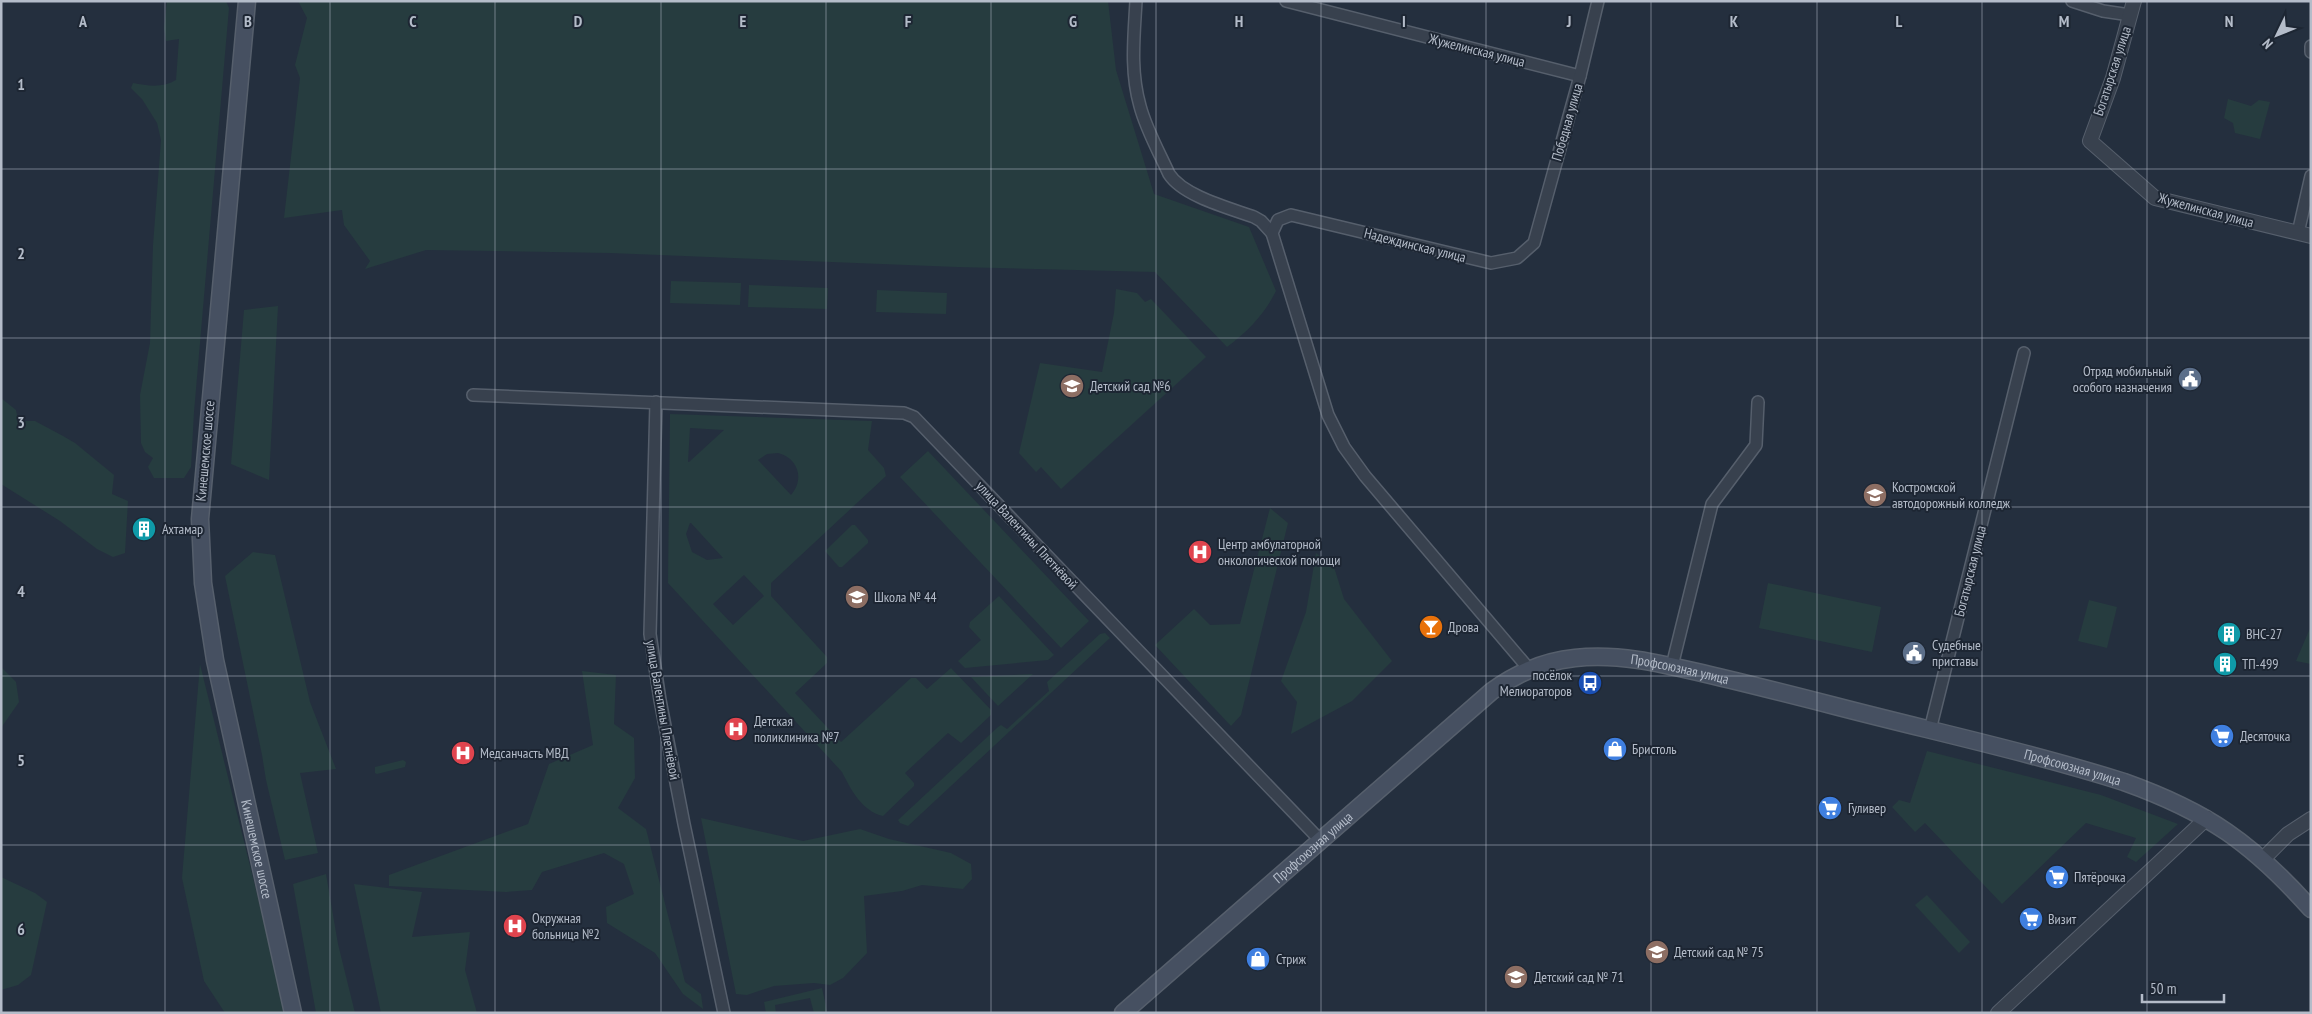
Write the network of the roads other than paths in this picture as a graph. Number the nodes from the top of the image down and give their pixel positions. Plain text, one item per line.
1 (247, 1) edge
2 (1136, 1) edge
3 (1286, 1) edge
4 (1598, 1) edge
5 (2072, 1) edge
6 (2132, 8) edge
7 (2311, 46) edge
8 (2311, 52) edge
9 (1580, 76) junction
10 (2090, 141) joint
11 (2311, 176) edge
12 (1272, 233) junction
13 (2304, 234) edge
14 (1534, 243) joint
15 (2024, 353) dead end
16 (473, 396) dead end
17 (656, 402) junction
18 (1758, 402) dead end
19 (1672, 666) junction
20 (1529, 669) junction
21 (1930, 730) junction
22 (2207, 818) junction
23 (2311, 819) edge
24 (1320, 840) junction
25 (2264, 859) junction
26 (2311, 909) edge
27 (293, 1013) edge
28 (724, 1013) edge
29 (1123, 1013) edge
30 (1998, 1013) edge

1 - 27 main road, Кинешемское шоссе
2 - 12 street
3 - 9 street, Жужелинская улица
4 - 9 street, Победная улица
5 - 6 street
6 - 10 street, Богатырская улица
7 - 8 street
9 - 14 street, Победная улица
10 - 13 street, Жужелинская улица
11 - 13 street
12 - 14 street, Надеждинская улица
12 - 20 street
15 - 21 street, Богатырская улица
16 - 17 street, улица Валентины Плетнёвой
17 - 24 street, улица Валентины Плетнёвой
17 - 28 street, улица Валентины Плетнёвой
18 - 19 street
19 - 20 main road, Профсоюзная улица
19 - 21 main road, Профсоюзная улица
20 - 24 main road, Профсоюзная улица
21 - 22 main road, Профсоюзная улица
22 - 25 main road, Профсоюзная улица
22 - 30 street
23 - 25 street
24 - 29 main road, Профсоюзная улица
25 - 26 main road, Профсоюзная улица

